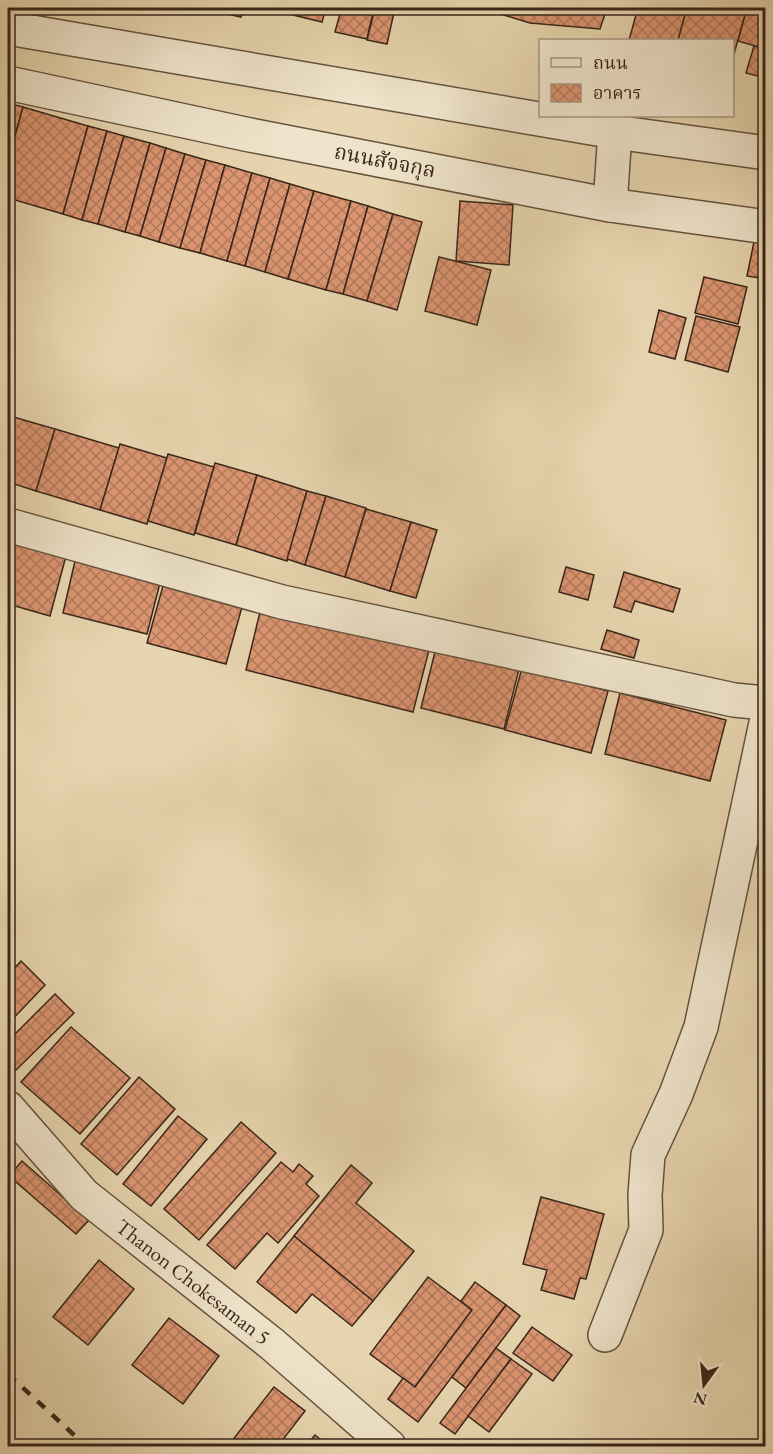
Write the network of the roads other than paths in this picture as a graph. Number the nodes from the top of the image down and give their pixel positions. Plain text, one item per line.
1 (8, 28) edge
2 (8, 83) edge
3 (615, 132) junction
4 (765, 153) edge
5 (610, 205) junction
6 (765, 227) edge
7 (8, 525) edge
8 (765, 703) edge
9 (765, 723) edge
10 (8, 1108) edge
11 (605, 1335) dead end
12 (389, 1446) edge

1 - 3 street
2 - 5 street, ถนนสัจจกุล
3 - 4 street
3 - 5 street
5 - 6 street, ถนนสัจจกุล
7 - 8 street
9 - 11 street
10 - 12 street, Thanon Chokesaman 5

